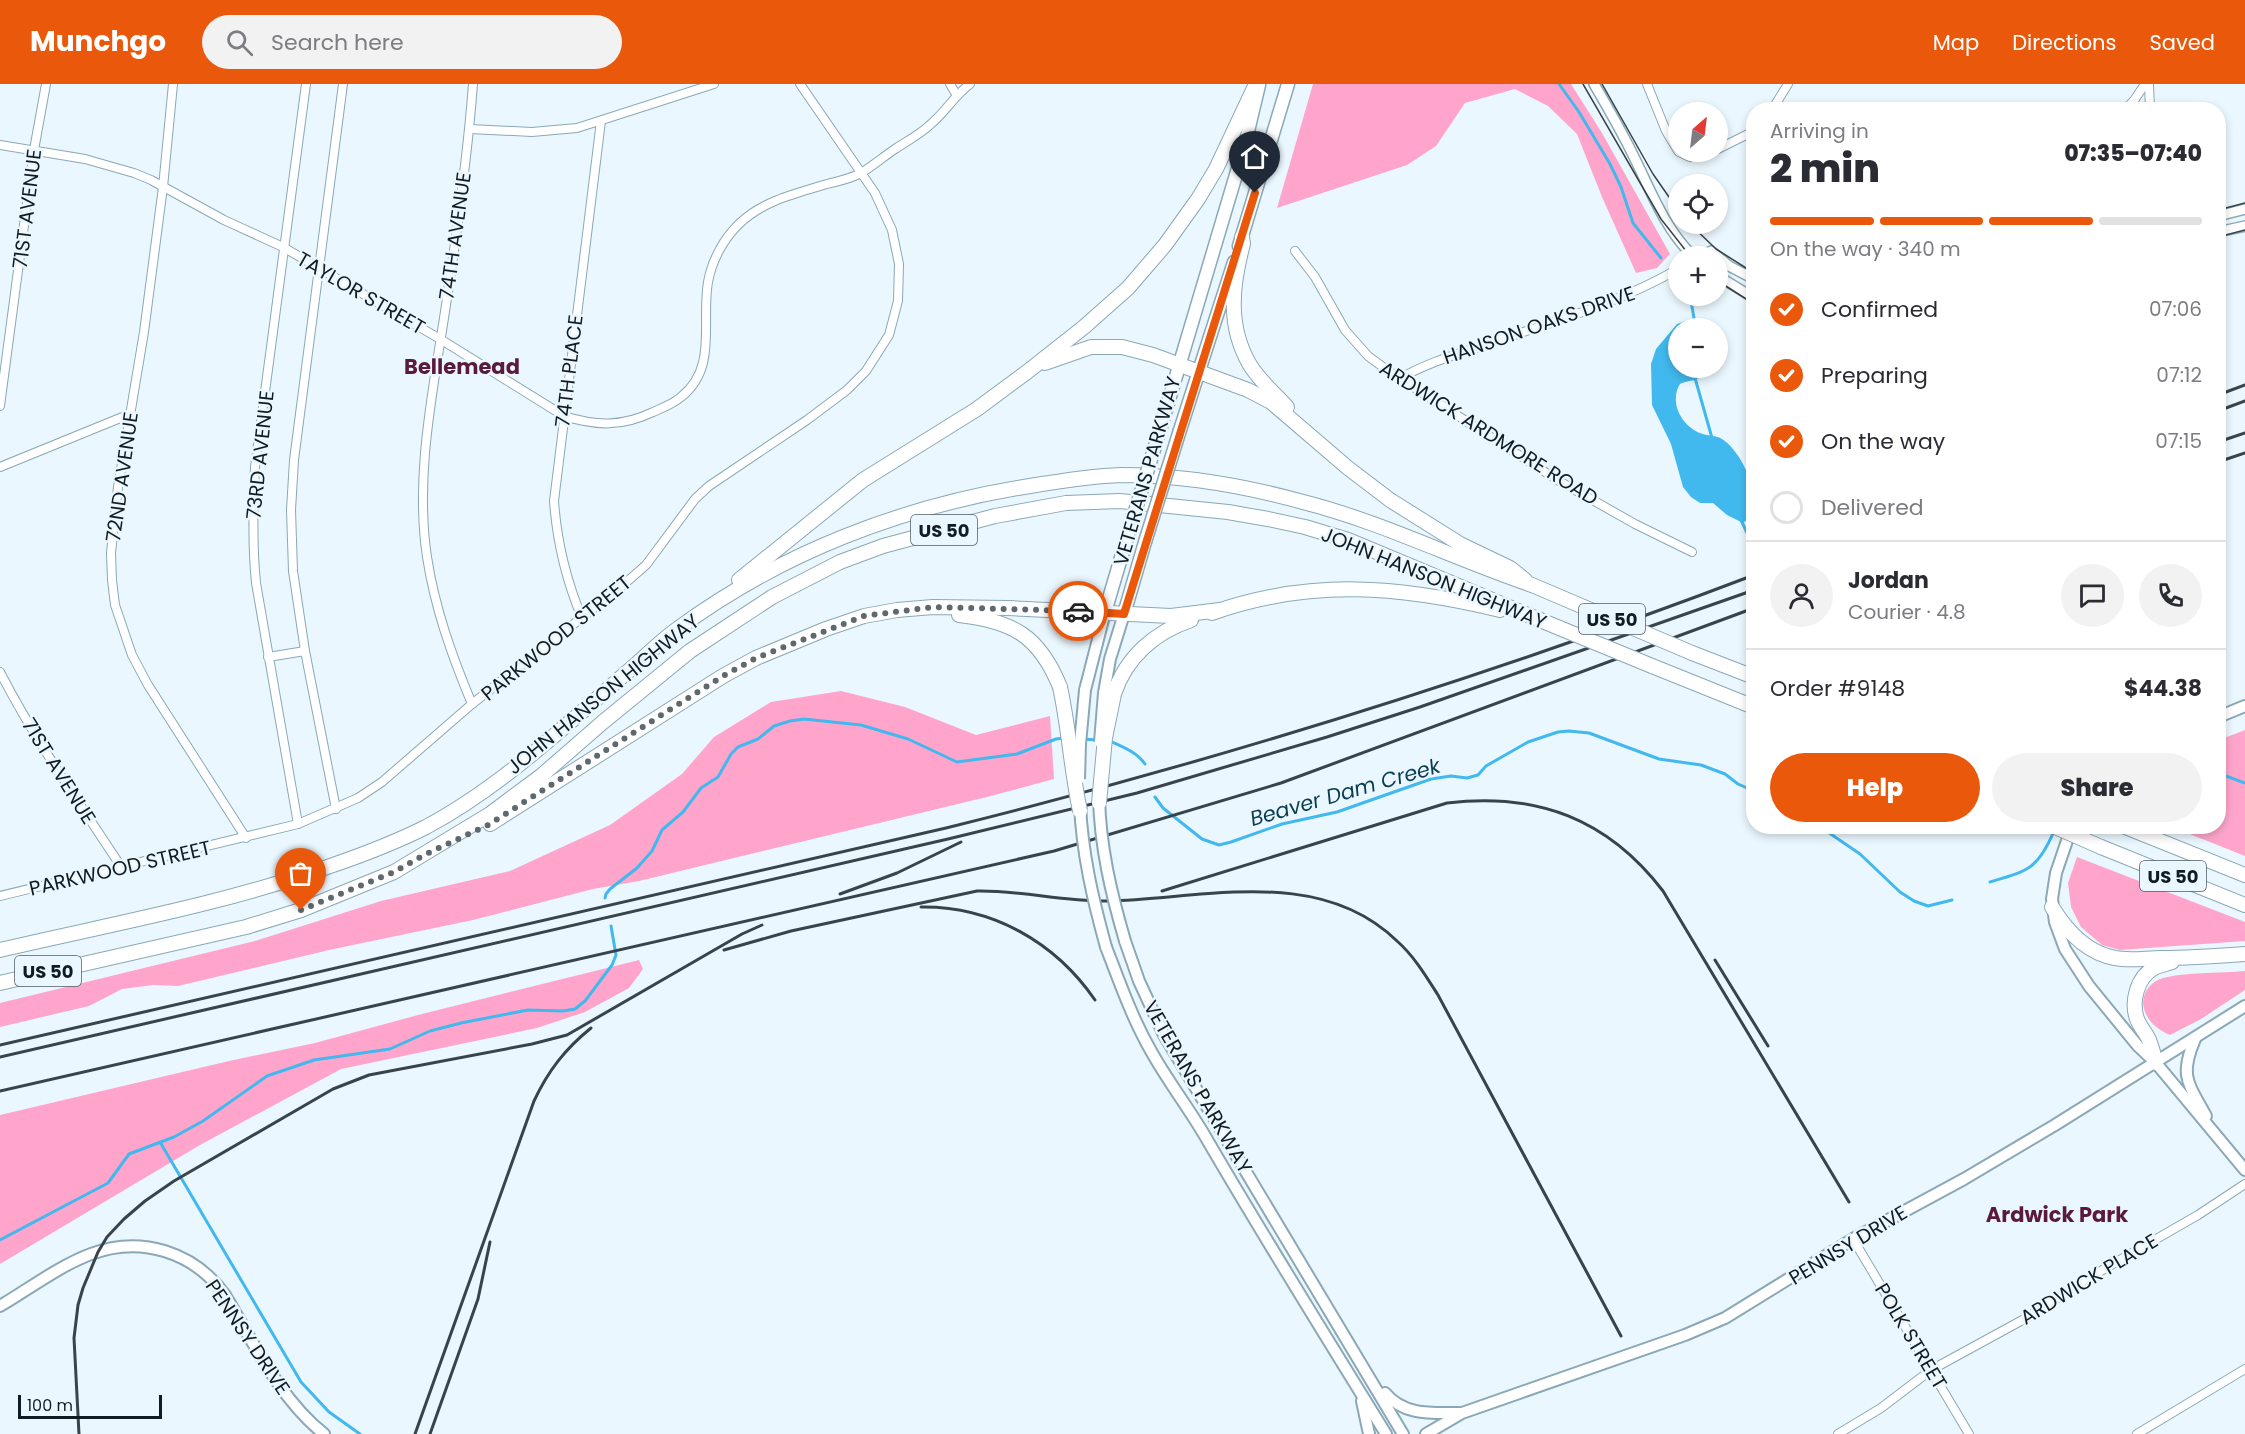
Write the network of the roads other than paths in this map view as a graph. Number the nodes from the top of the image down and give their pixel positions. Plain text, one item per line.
1 (46, 84) edge
2 (173, 84) edge
3 (306, 84) edge
4 (343, 84) edge
5 (473, 84) edge
6 (714, 84) edge
7 (800, 84) edge
8 (950, 84) edge
9 (970, 84) edge
10 (1258, 84) edge
11 (1288, 84) edge
12 (1594, 84) edge
13 (1647, 84) edge
14 (1788, 84) edge
15 (2147, 84) edge
16 (956, 94) junction
17 (1778, 102) edge
18 (2134, 102) edge
19 (2149, 102) edge
20 (601, 121) junction
21 (470, 129) junction
22 (1668, 134) edge
23 (1746, 135) edge
24 (1728, 144) edge
25 (0, 145) edge
26 (34, 150) junction
27 (862, 173) junction
28 (163, 187) junction
29 (2245, 209) edge
30 (2226, 214) edge
31 (2245, 226) edge
32 (2226, 230) edge
33 (1242, 237) junction
34 (1684, 246) edge
35 (283, 247) junction
36 (1295, 251) dead end
37 (1728, 265) edge
38 (319, 268) junction
39 (1668, 275) edge
40 (1746, 275) edge
41 (1728, 282) edge
42 (1746, 292) edge
43 (440, 339) junction
44 (1178, 364) junction
45 (1027, 372) junction
46 (1198, 372) junction
47 (1399, 379) junction
48 (0, 406) edge
49 (130, 414) junction
50 (564, 416) junction
51 (1336, 458) junction
52 (0, 467) edge
53 (1692, 552) dead end
54 (1532, 585) junction
55 (1220, 610) junction
56 (1105, 612) junction
57 (1124, 614) junction
58 (582, 618) junction
59 (1540, 620) junction
60 (826, 629) junction
61 (673, 632) junction
62 (305, 651) junction
63 (268, 657) junction
64 (1724, 666) junction
65 (1746, 667) edge
66 (0, 672) edge
67 (1746, 675) edge
68 (1109, 694) junction
69 (472, 704) junction
70 (1746, 704) edge
71 (2245, 706) edge
72 (2226, 714) edge
73 (1099, 803) joint
74 (336, 809) junction
75 (1080, 811) junction
76 (298, 824) junction
77 (2069, 834) edge
78 (2071, 834) edge
79 (2143, 834) edge
80 (246, 838) junction
81 (424, 855) junction
82 (122, 868) junction
83 (2245, 875) edge
84 (0, 896) edge
85 (2245, 905) edge
86 (2052, 907) junction
87 (0, 950) edge
88 (2245, 954) edge
89 (2186, 958) junction
90 (0, 983) edge
91 (2245, 1006) edge
92 (2195, 1039) junction
93 (2156, 1063) junction
94 (2219, 1138) junction
95 (2245, 1170) edge
96 (2245, 1184) edge
97 (1853, 1239) junction
98 (0, 1306) edge
99 (1346, 1366) junction
100 (2245, 1369) edge
101 (1931, 1371) junction
102 (1372, 1380) junction
103 (1462, 1413) junction
104 (324, 1434) edge
105 (1369, 1434) edge
106 (1386, 1434) edge
107 (1403, 1434) edge
108 (1426, 1434) edge
109 (1838, 1434) edge
110 (1969, 1434) edge
111 (2137, 1434) edge

1 - 26 street, 71ST AVENUE
2 - 28 street, 72ND AVENUE
3 - 35 street, 73RD AVENUE
4 - 38 street, 73RD AVENUE
5 - 21 street, 74TH AVENUE
6 - 20 street
7 - 27 street, PARKWOOD STREET
8 - 16 street
9 - 16 street, TAYLOR STREET
10 - 44 main road, VETERANS PARKWAY
10 - 45 highway
11 - 33 main road, VETERANS PARKWAY
12 - 34 street
13 - 22 street
14 - 17 street
15 - 18 street
15 - 19 street
16 - 27 street, TAYLOR STREET
20 - 21 street
20 - 50 street, 74TH PLACE
21 - 43 street, 74TH AVENUE
23 - 24 street
25 - 26 street, TAYLOR STREET
26 - 28 street, TAYLOR STREET
26 - 48 street, 71ST AVENUE
27 - 50 street, TAYLOR STREET
27 - 58 street, PARKWOOD STREET
28 - 35 street, TAYLOR STREET
28 - 49 street, 72ND AVENUE
29 - 30 street
31 - 32 street
33 - 46 main road, VETERANS PARKWAY
33 - 51 highway
35 - 38 street, TAYLOR STREET
35 - 63 street, 73RD AVENUE
36 - 47 street, ARDWICK ARDMORE ROAD
37 - 40 street
38 - 43 street, TAYLOR STREET
38 - 62 street, 73RD AVENUE
39 - 47 street, HANSON OAKS DRIVE
41 - 42 street
43 - 50 street, TAYLOR STREET
43 - 69 street, 74TH AVENUE
44 - 45 highway
44 - 46 highway
44 - 56 main road, VETERANS PARKWAY, bridge
45 - 61 highway
46 - 51 highway
46 - 57 main road, VETERANS PARKWAY, bridge
47 - 53 street, ARDWICK ARDMORE ROAD
49 - 52 street
49 - 80 street, 72ND AVENUE
50 - 58 street, 74TH PLACE
51 - 54 highway
54 - 61 highway, JOHN HANSON HIGHWAY / US 50
54 - 64 highway, JOHN HANSON HIGHWAY / US 50, bridge
55 - 57 highway
55 - 59 highway
55 - 68 highway
56 - 57 highway
56 - 60 highway
56 - 75 main road, VETERANS PARKWAY, bridge
57 - 68 main road, VETERANS PARKWAY
58 - 69 street, PARKWOOD STREET
59 - 70 highway, JOHN HANSON HIGHWAY / US 50, bridge
59 - 81 highway, JOHN HANSON HIGHWAY / US 50
60 - 75 highway, bridge
60 - 81 highway
61 - 87 highway, JOHN HANSON HIGHWAY / US 50
62 - 63 street
62 - 74 street, 73RD AVENUE
63 - 76 street, 73RD AVENUE
64 - 65 highway
64 - 67 highway, JOHN HANSON HIGHWAY / US 50
66 - 82 street, 71ST AVENUE
68 - 73 highway, bridge
69 - 74 street, PARKWOOD STREET
71 - 72 main road
73 - 102 main road, VETERANS PARKWAY, bridge
74 - 76 street, PARKWOOD STREET
75 - 99 main road, VETERANS PARKWAY, bridge
76 - 80 street, PARKWOOD STREET
77 - 86 main road
78 - 85 highway, US 50, bridge
79 - 83 highway, US 50
80 - 82 street, PARKWOOD STREET
81 - 90 highway, JOHN HANSON HIGHWAY / US 50
82 - 84 street, PARKWOOD STREET
86 - 89 highway
86 - 93 main road
88 - 89 highway
89 - 93 highway
91 - 92 main road, PENNSY DRIVE
92 - 93 main road, PENNSY DRIVE
92 - 94 main road
93 - 94 main road
93 - 97 main road, PENNSY DRIVE
94 - 95 main road
96 - 101 street, ARDWICK PLACE
97 - 101 street, POLK STREET
97 - 103 main road, PENNSY DRIVE
98 - 104 main road, PENNSY DRIVE
99 - 105 main road
99 - 106 main road, VETERANS PARKWAY
100 - 111 street
101 - 109 street, ARDWICK PLACE
101 - 110 street, POLK STREET
102 - 103 main road
102 - 107 main road, VETERANS PARKWAY
103 - 108 main road, PENNSY DRIVE

